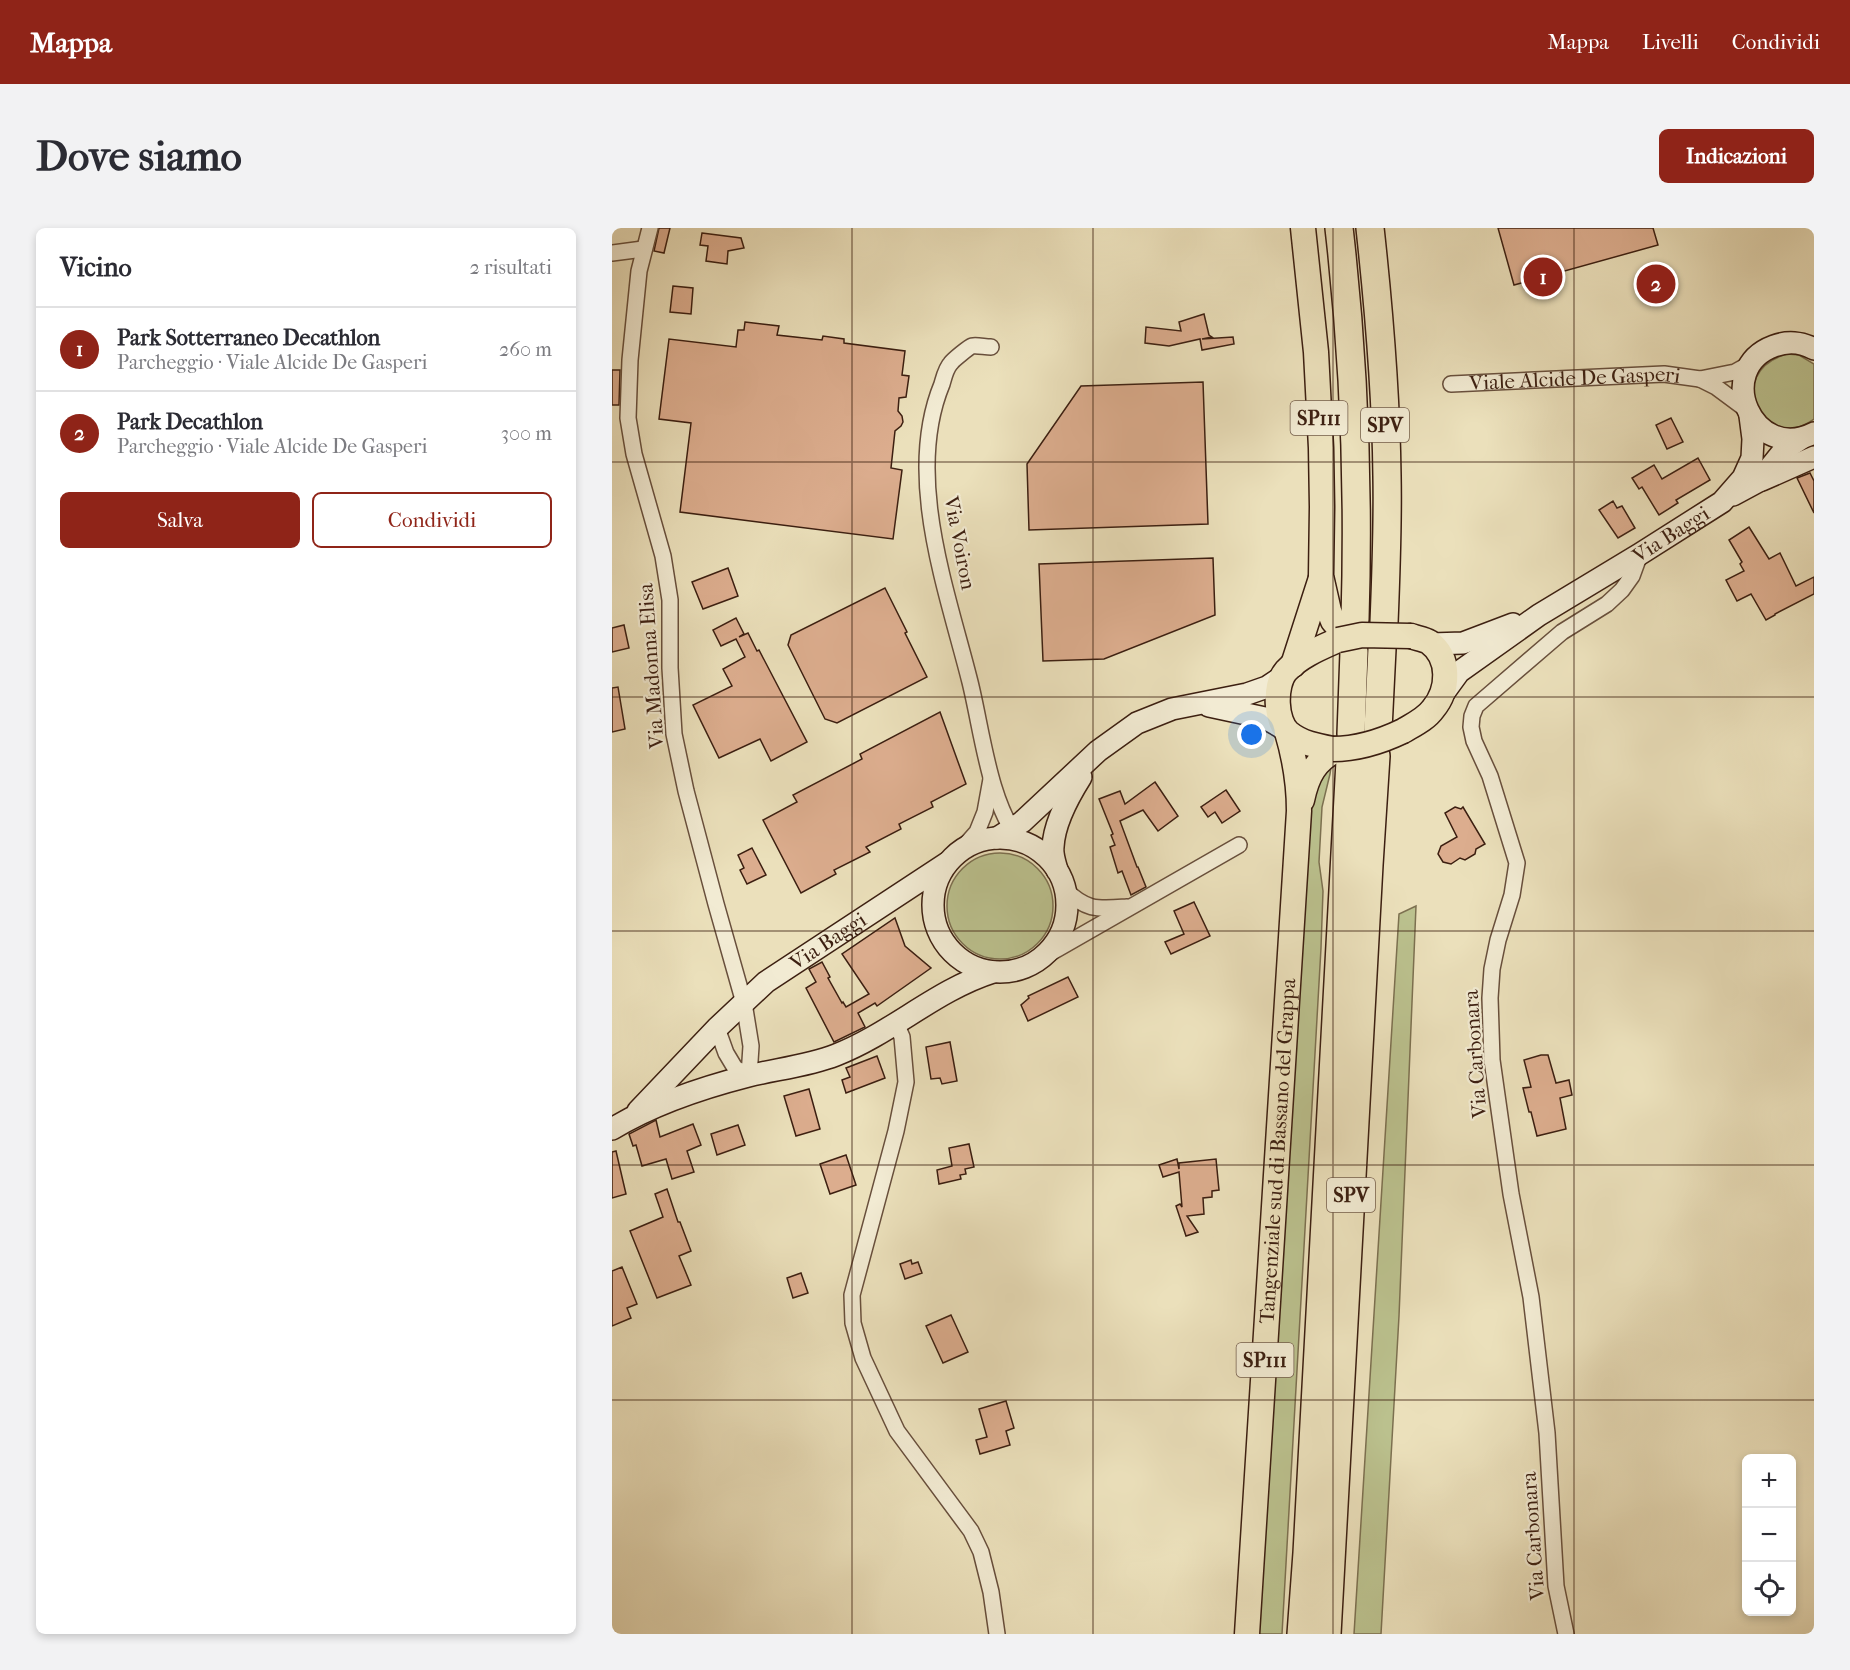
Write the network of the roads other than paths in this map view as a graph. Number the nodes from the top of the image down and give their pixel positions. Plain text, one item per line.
1 (650, 228) edge
2 (1304, 228) edge
3 (1339, 228) edge
4 (1370, 228) edge
5 (643, 249) junction
6 (612, 252) edge
7 (991, 347) dead end
8 (1814, 349) edge
9 (1751, 363) junction
10 (1700, 379) junction
11 (1451, 384) dead end
12 (1749, 413) junction
13 (1808, 435) edge
14 (1814, 457) edge
15 (1758, 481) junction
16 (1722, 502) junction
17 (1640, 554) junction
18 (1321, 576) junction
19 (1539, 615) junction
20 (1359, 635) junction
21 (1421, 640) junction
22 (1287, 671) junction
23 (1443, 694) junction
24 (1203, 704) junction
25 (1391, 730) junction
26 (1286, 731) junction
27 (1341, 749) junction
28 (1098, 751) junction
29 (1376, 756) dead end
30 (991, 776) junction
31 (999, 802) junction
32 (1036, 809) junction
33 (1299, 811) junction
34 (1009, 836) junction
35 (1239, 846) dead end
36 (955, 856) junction
37 (1060, 880) junction
38 (1130, 907) junction
39 (1040, 959) junction
40 (993, 972) junction
41 (744, 1003) junction
42 (896, 1023) junction
43 (717, 1028) junction
44 (749, 1076) junction
45 (634, 1116) junction
46 (612, 1129) edge
47 (997, 1634) edge
48 (1247, 1634) edge
49 (1301, 1634) edge
50 (1327, 1634) edge
51 (1566, 1634) edge

1 - 5 street, Via Madonna Elisa
2 - 18 main road, Tangenziale sud di Bassano del Grappa / SP111
3 - 20 highway, SPV
4 - 20 highway, SPV
5 - 6 street
5 - 41 street, Via Madonna Elisa
7 - 30 street, Via Voiron
8 - 9 main road, Viale Alcide De Gasperi
9 - 10 street, Viale Alcide De Gasperi
9 - 12 main road
10 - 11 street, Viale Alcide De Gasperi
10 - 12 street, Viale Alcide De Gasperi
12 - 13 main road, Viale Alcide De Gasperi
12 - 16 main road, Via Baggi
13 - 15 main road, Viale Alcide De Gasperi
14 - 15 main road, Viale Alcide De Gasperi
15 - 16 main road, Viale Alcide De Gasperi
16 - 17 main road, Via Baggi
17 - 19 main road, Via Baggi
17 - 51 street, Via Carbonara
18 - 20 main road, Tangenziale sud di Bassano del Grappa / SP111
18 - 22 main road, Tangenziale sud di Bassano del Grappa / SP111
19 - 21 main road, Via Baggi
19 - 23 main road, Via Baggi
20 - 21 main road, bridge
20 - 22 main road
20 - 25 highway, SPV
20 - 27 highway, SPV
21 - 23 main road
22 - 24 main road, Via Baggi
22 - 26 main road, Tangenziale sud di Bassano del Grappa / SP111
23 - 25 main road
24 - 26 main road, Via Baggi
24 - 28 main road, Via Baggi
25 - 27 main road, bridge
26 - 27 main road
26 - 33 main road, Tangenziale sud di Bassano del Grappa / SP111
27 - 33 main road, Tangenziale sud di Bassano del Grappa / SP111
27 - 49 highway, SPV
28 - 32 main road, Via Baggi
28 - 37 main road, Via Baggi
29 - 50 highway, SPV
30 - 31 street, Via Voiron
30 - 36 street, Via Voiron
31 - 32 street
31 - 34 street, Via Voiron
32 - 34 main road, Via Baggi
33 - 48 main road, Tangenziale sud di Bassano del Grappa / SP111
34 - 36 main road, Via Baggi
34 - 37 main road, Via Baggi
35 - 38 street, Via Baggi
36 - 40 main road, Via Baggi
36 - 41 main road, Via Baggi
37 - 38 street, Via Baggi
37 - 39 main road, Via Baggi
38 - 39 street, Via Baggi
39 - 40 main road, Via Baggi
40 - 42 main road, Via Baggi
41 - 43 main road, Via Baggi
41 - 44 street, Via Madonna Elisa
42 - 44 main road, Via Baggi
42 - 47 street
43 - 44 street
43 - 45 main road, Via Baggi
44 - 45 main road, Via Baggi
45 - 46 main road, Via Baggi

